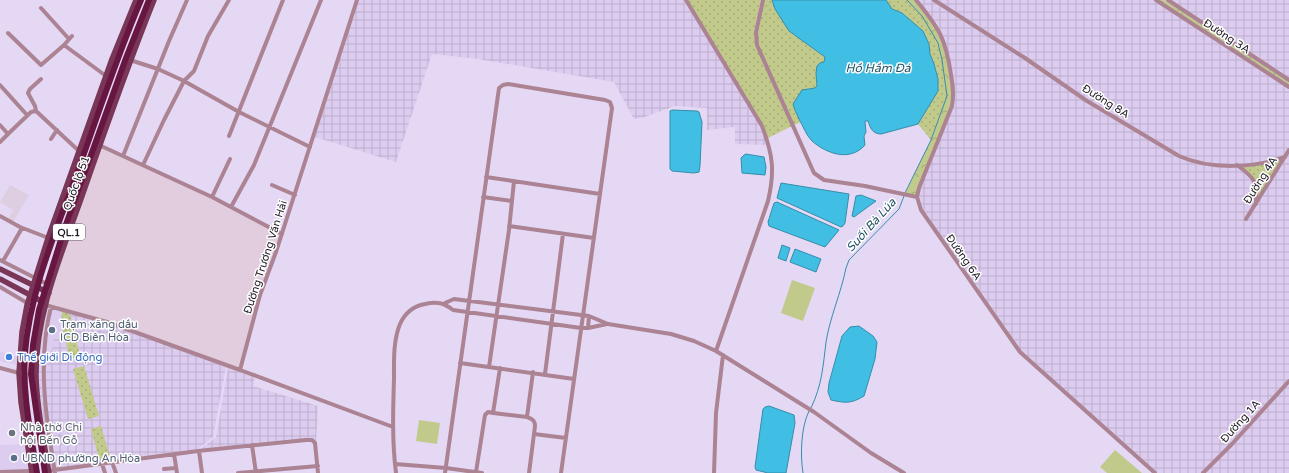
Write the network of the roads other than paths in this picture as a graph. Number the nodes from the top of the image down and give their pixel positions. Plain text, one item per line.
1 (136, 0) edge
2 (142, 0) edge
3 (149, 0) edge
4 (154, 0) edge
5 (187, 0) edge
6 (229, 0) edge
7 (283, 0) edge
8 (321, 0) edge
9 (357, 0) edge
10 (686, 0) edge
11 (763, 0) edge
12 (916, 0) edge
13 (934, 0) edge
14 (1156, 0) edge
15 (1168, 0) edge
16 (41, 8) dead end
17 (8, 33) dead end
18 (64, 45) junction
19 (116, 55) junction
20 (128, 59) junction
21 (158, 69) junction
22 (106, 76) junction
23 (41, 79) dead end
24 (1289, 80) edge
25 (184, 81) junction
26 (0, 85) edge
27 (1289, 87) edge
28 (36, 111) junction
29 (239, 112) junction
30 (27, 115) junction
31 (0, 125) edge
32 (270, 128) junction
33 (58, 130) junction
34 (8, 134) junction
35 (229, 136) dead end
36 (51, 139) dead end
37 (0, 142) edge
38 (98, 145) junction
39 (310, 147) junction
40 (1289, 150) edge
41 (82, 153) junction
42 (123, 156) junction
43 (1285, 157) junction
44 (230, 159) dead end
45 (143, 165) junction
46 (1237, 165) junction
47 (486, 177) junction
48 (514, 181) junction
49 (272, 185) dead end
50 (600, 194) junction
51 (294, 195) junction
52 (212, 197) junction
53 (484, 197) junction
54 (917, 197) junction
55 (512, 201) junction
56 (1256, 205) junction
57 (231, 207) junction
58 (0, 216) edge
59 (1246, 219) dead end
60 (509, 226) junction
61 (22, 228) junction
62 (282, 234) junction
63 (563, 234) junction
64 (594, 238) junction
65 (51, 239) junction
66 (1, 260) edge
67 (0, 269) edge
68 (0, 279) edge
69 (38, 279) junction
70 (49, 285) junction
71 (35, 287) junction
72 (0, 288) edge
73 (47, 293) junction
74 (33, 296) junction
75 (468, 300) junction
76 (445, 304) junction
77 (498, 304) junction
78 (30, 305) junction
79 (45, 306) junction
80 (553, 311) junction
81 (467, 312) junction
82 (583, 315) junction
83 (497, 316) junction
84 (590, 316) junction
85 (551, 324) junction
86 (608, 324) junction
87 (581, 328) junction
88 (588, 328) junction
89 (716, 351) junction
90 (723, 355) junction
91 (460, 363) junction
92 (489, 367) junction
93 (0, 368) edge
94 (500, 368) junction
95 (240, 370) junction
96 (16, 372) junction
97 (533, 372) junction
98 (36, 374) junction
99 (44, 374) junction
100 (545, 374) junction
101 (574, 379) junction
102 (1289, 381) edge
103 (493, 413) junction
104 (527, 417) junction
105 (393, 427) junction
106 (534, 434) junction
107 (566, 438) junction
108 (252, 446) junction
109 (199, 451) junction
110 (174, 454) junction
111 (32, 457) junction
112 (112, 462) junction
113 (102, 464) junction
114 (395, 464) junction
115 (83, 466) junction
116 (318, 466) junction
117 (446, 468) junction
118 (164, 469) dead end
119 (177, 471) edge
120 (0, 472) edge
121 (33, 472) edge
122 (49, 472) edge
123 (256, 472) edge
124 (476, 472) edge
125 (10, 473) edge
126 (84, 473) edge
127 (105, 473) edge
128 (116, 473) edge
129 (202, 473) edge
130 (238, 473) edge
131 (318, 473) edge
132 (396, 473) edge
133 (445, 473) edge
134 (482, 473) edge
135 (529, 473) edge
136 (561, 473) edge
137 (714, 473) edge
138 (904, 473) edge
139 (1155, 473) edge
140 (1203, 473) edge

1 - 19 main road, Quốc lộ 51 / QL.1
2 - 19 highway, Quốc lộ 51 / QL.1
3 - 20 highway, Quốc lộ 51 / QL.1
4 - 20 main road, Quốc lộ 51 / QL.1
5 - 21 street
6 - 25 street
7 - 29 street
8 - 32 street
9 - 39 street, Đường Trương Văn Hải
10 - 89 street
11 - 54 street
12 - 54 street
13 - 46 street, Đường 8A
14 - 27 street, Đường 3A
15 - 24 street, Đường 3A
16 - 18 street
17 - 18 street
18 - 22 street
19 - 20 highway
19 - 22 main road, Quốc lộ 51 / QL.1
19 - 41 highway, Quốc lộ 51 / QL.1
20 - 21 street
20 - 38 highway, Quốc lộ 51 / QL.1
21 - 25 street
21 - 42 street
22 - 41 main road, Quốc lộ 51 / QL.1
23 - 28 street
25 - 29 street
25 - 45 street
26 - 30 street
28 - 30 street
28 - 33 street
29 - 32 street
29 - 35 street
30 - 34 street
31 - 34 street
32 - 39 street
32 - 57 street
33 - 36 street
33 - 41 street
34 - 37 street
38 - 42 street
38 - 70 highway, Quốc lộ 51 / QL.1
39 - 51 street, Đường Trương Văn Hải
40 - 43 street, Đường 4A
41 - 65 highway, Quốc lộ 51 / QL.1
42 - 45 street
43 - 46 street, Đường 8A
43 - 56 street, Đường 4A
44 - 52 street
45 - 52 street
46 - 56 street
47 - 48 street
47 - 50 street
47 - 53 street
48 - 50 street
48 - 55 street
49 - 51 street
50 - 64 street
51 - 62 street, Đường Trương Văn Hải
52 - 57 street
53 - 55 street
53 - 75 street
54 - 139 street, Đường 6A
55 - 60 street
56 - 59 street, Đường 4A
57 - 62 street
58 - 61 street
60 - 63 street
60 - 77 street
61 - 65 street
61 - 66 street
62 - 95 street, Đường Trương Văn Hải
63 - 64 street
63 - 80 street
64 - 82 street
65 - 69 highway, Quốc lộ 51 / QL.1
66 - 69 street
67 - 71 main road
68 - 74 main road
69 - 70 street
69 - 71 highway, Quốc lộ 51 / QL.1
70 - 73 highway, Quốc lộ 51 / QL.1
71 - 73 main road
71 - 74 highway, Quốc lộ 51 / QL.1
72 - 78 street
73 - 79 highway, Quốc lộ 51 / QL.1
74 - 78 highway, Quốc lộ 51 / QL.1
74 - 79 main road
75 - 76 street
75 - 77 street
75 - 81 street
76 - 81 street
76 - 105 street
77 - 80 street
77 - 83 street
78 - 79 street
78 - 96 main road, Quốc lộ 51 / QL.1
78 - 111 highway, Quốc lộ 51 / QL.1
79 - 95 street
79 - 98 main road, Quốc lộ 51 / QL.1
79 - 99 street
79 - 122 highway, Quốc lộ 51 / QL.1
80 - 82 street
80 - 85 street
81 - 83 street
81 - 91 street
82 - 84 street
82 - 87 street
83 - 85 street
83 - 92 street
84 - 86 street
84 - 88 street
85 - 87 street
85 - 100 street
86 - 88 street
86 - 89 street
87 - 88 street
87 - 101 street
89 - 90 street
90 - 137 street
90 - 138 street
91 - 92 street
91 - 117 street
92 - 94 street
93 - 96 street
94 - 97 street
94 - 103 street
95 - 105 street
96 - 111 main road, Quốc lộ 51 / QL.1
97 - 100 street
97 - 104 street
98 - 99 street
98 - 122 main road, Quốc lộ 51 / QL.1
99 - 122 street
100 - 101 street
101 - 107 street
102 - 140 street, Đường 1A
103 - 104 street
103 - 124 street
104 - 106 street
105 - 114 street
106 - 107 street
106 - 135 street
107 - 136 street
108 - 109 street
108 - 116 street
108 - 123 street
109 - 110 street
109 - 129 street
110 - 112 street
110 - 119 street
111 - 121 highway, Quốc lộ 51 / QL.1
112 - 113 street
112 - 128 street
113 - 115 street
113 - 127 street
114 - 117 street
114 - 132 street
115 - 122 street
115 - 126 street
116 - 123 street
116 - 131 street
117 - 124 street
117 - 133 street
118 - 119 street
120 - 125 street
121 - 125 street
123 - 130 street
124 - 134 street

